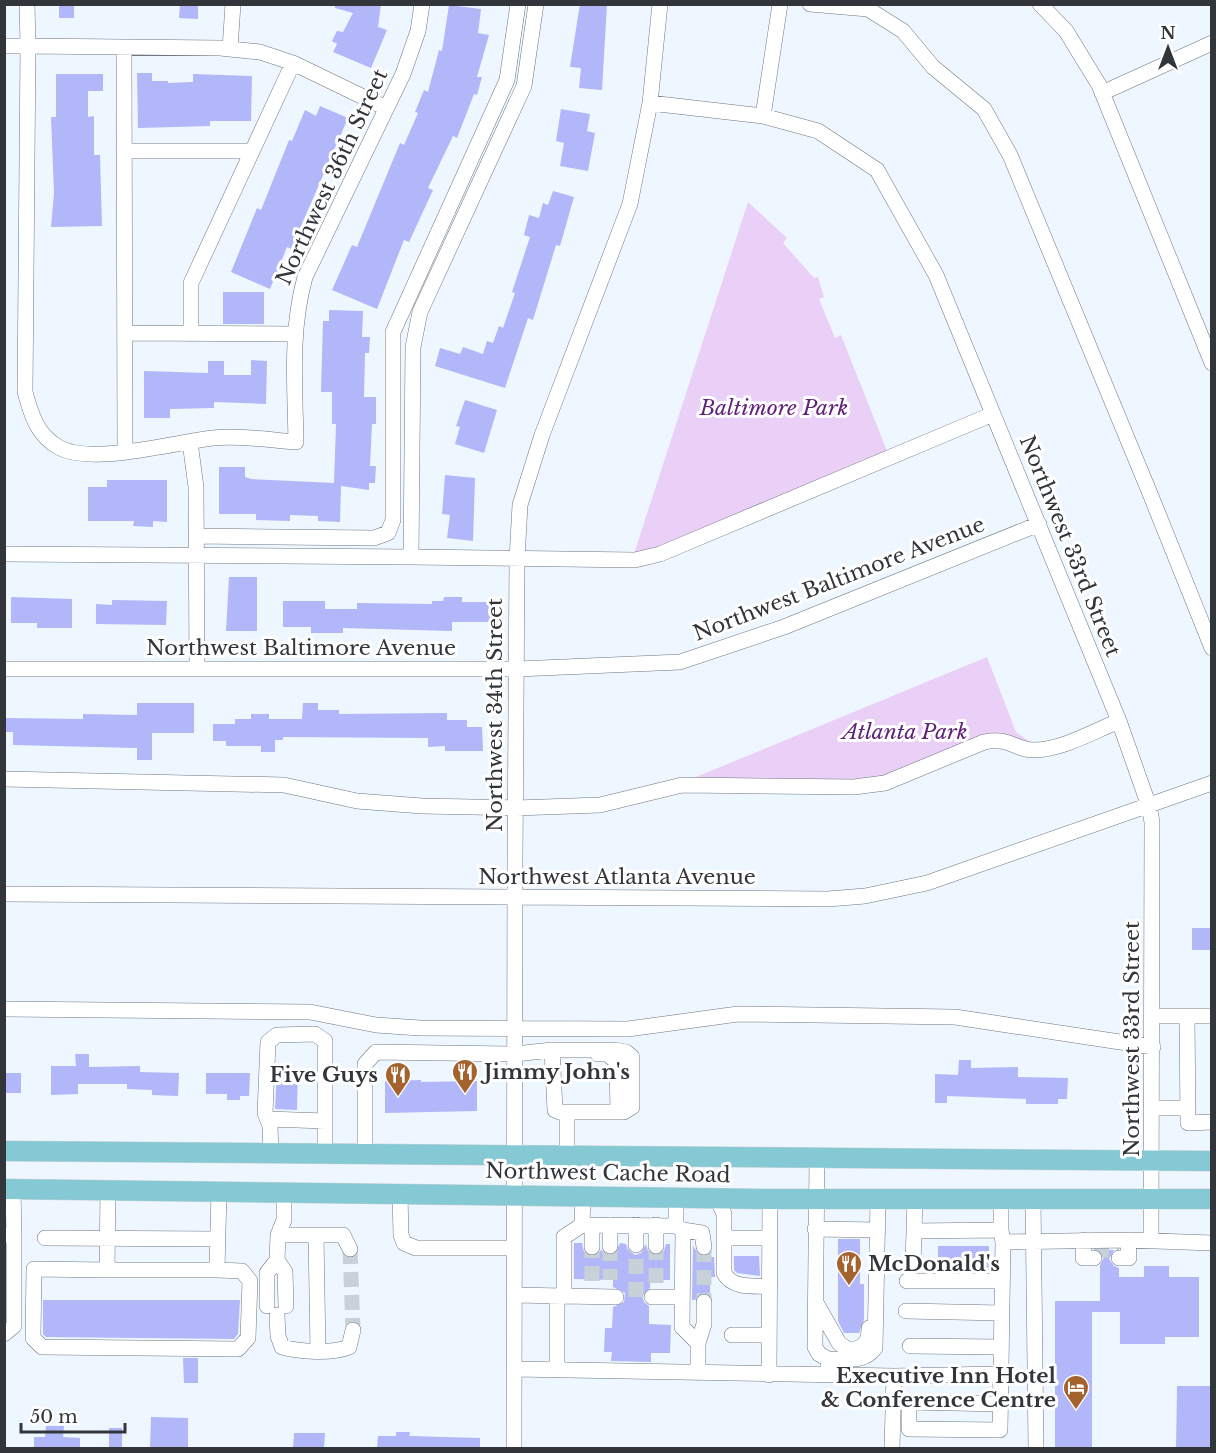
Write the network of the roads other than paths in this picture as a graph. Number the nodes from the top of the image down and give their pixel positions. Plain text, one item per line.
1 (27, 4) edge
2 (233, 4) edge
3 (422, 4) edge
4 (518, 4) edge
5 (536, 4) edge
6 (660, 4) edge
7 (780, 4) edge
8 (810, 4) edge
9 (1040, 4) edge
10 (1212, 43) edge
11 (4, 46) edge
12 (28, 46) junction
13 (124, 48) junction
14 (230, 49) junction
15 (293, 63) junction
16 (1102, 93) junction
17 (650, 103) junction
18 (386, 108) junction
19 (763, 116) junction
20 (124, 151) junction
21 (252, 151) junction
22 (124, 333) junction
23 (191, 334) junction
24 (294, 334) junction
25 (1212, 363) edge
26 (993, 414) junction
27 (190, 442) junction
28 (125, 452) junction
29 (1039, 524) junction
30 (197, 536) junction
31 (4, 554) edge
32 (197, 556) junction
33 (411, 557) junction
34 (517, 559) junction
35 (1212, 648) edge
36 (4, 669) edge
37 (197, 669) junction
38 (518, 669) junction
39 (1119, 721) junction
40 (4, 779) edge
41 (1212, 783) edge
42 (1149, 806) junction
43 (516, 808) junction
44 (4, 894) edge
45 (516, 898) junction
46 (4, 1009) edge
47 (1153, 1016) junction
48 (1187, 1016) junction
49 (1212, 1016) edge
50 (515, 1028) junction
51 (1153, 1047) junction
52 (556, 1050) junction
53 (515, 1054) junction
54 (1153, 1108) junction
55 (1187, 1108) junction
56 (567, 1112) junction
57 (268, 1119) junction
58 (324, 1121) junction
59 (1212, 1122) edge
60 (4, 1151) edge
61 (271, 1153) junction
62 (324, 1154) junction
63 (366, 1154) junction
64 (514, 1156) junction
65 (567, 1156) junction
66 (817, 1160) junction
67 (1212, 1161) edge
68 (1153, 1162) junction
69 (9, 1189) edge
70 (108, 1190) junction
71 (219, 1192) junction
72 (284, 1194) junction
73 (400, 1195) junction
74 (514, 1196) junction
75 (582, 1197) junction
76 (676, 1198) junction
77 (717, 1198) junction
78 (1034, 1198) junction
79 (770, 1199) junction
80 (815, 1199) junction
81 (878, 1199) junction
82 (915, 1199) junction
83 (1001, 1199) junction
84 (1152, 1199) junction
85 (1212, 1199) edge
86 (587, 1225) junction
87 (610, 1225) junction
88 (636, 1225) junction
89 (656, 1225) junction
90 (679, 1228) junction
91 (815, 1229) junction
92 (878, 1230) junction
93 (914, 1231) junction
94 (316, 1234) junction
95 (9, 1235) edge
96 (278, 1235) junction
97 (1002, 1236) junction
98 (108, 1237) junction
99 (45, 1238) dead end
100 (724, 1238) junction
101 (770, 1238) junction
102 (218, 1239) junction
103 (1034, 1240) junction
104 (1151, 1240) junction
105 (1212, 1243) edge
106 (636, 1245) tunnel mouth
107 (610, 1246) tunnel mouth
108 (656, 1246) tunnel mouth
109 (592, 1247) tunnel mouth
110 (704, 1247) dead end
111 (514, 1248) junction
112 (350, 1249) dead end
113 (877, 1256) junction
114 (913, 1264) dead end
115 (107, 1270) junction
116 (217, 1270) junction
117 (610, 1280) tunnel mouth
118 (908, 1281) dead end
119 (1002, 1281) junction
120 (770, 1286) junction
121 (654, 1292) dead end
122 (514, 1295) junction
123 (561, 1296) junction
124 (682, 1297) junction
125 (814, 1299) junction
126 (704, 1302) tunnel mouth
127 (906, 1311) dead end
128 (1001, 1313) junction
129 (353, 1330) tunnel mouth
130 (4, 1334) edge
131 (732, 1335) dead end
132 (769, 1335) junction
133 (698, 1343) junction
134 (910, 1346) dead end
135 (1000, 1347) junction
136 (318, 1350) junction
137 (828, 1359) junction
138 (514, 1369) junction
139 (557, 1370) junction
140 (698, 1373) junction
141 (999, 1374) junction
142 (769, 1375) junction
143 (828, 1376) junction
144 (894, 1376) junction
145 (999, 1404) junction
146 (514, 1449) edge
147 (892, 1449) edge
148 (1036, 1449) edge

1 - 12 street
2 - 14 street
3 - 18 street, Northwest 36th Street
4 - 30 street
5 - 33 street
6 - 17 street, Northwest 34th Street
7 - 19 street
8 - 35 street
9 - 16 street
10 - 16 street
11 - 12 street
12 - 13 street
12 - 28 street
13 - 14 street
13 - 20 street
14 - 15 street
15 - 18 street
15 - 21 street
16 - 25 street
17 - 19 street, Northwest 33rd Street
17 - 34 street, Northwest 34th Street
18 - 24 street, Northwest 36th Street
19 - 26 street, Northwest 33rd Street
20 - 21 street
20 - 22 street
21 - 23 street
22 - 23 street
22 - 28 street
23 - 24 street
24 - 27 street, Northwest 36th Street
26 - 29 street, Northwest 33rd Street
26 - 34 street
27 - 28 street
27 - 30 street
29 - 38 street, Northwest Baltimore Avenue
29 - 39 street, Northwest 33rd Street
30 - 32 street
31 - 32 street
32 - 33 street
32 - 37 street
33 - 34 street
34 - 38 street, Northwest 34th Street
36 - 37 street, Northwest Baltimore Avenue
37 - 38 street, Northwest Baltimore Avenue
38 - 43 street, Northwest 34th Street
39 - 42 street, Northwest 33rd Street
39 - 43 street
40 - 43 street
41 - 42 street, Northwest Atlanta Avenue
42 - 45 street, Northwest Atlanta Avenue
42 - 47 street, Northwest 33rd Street
43 - 45 street, Northwest 34th Street
44 - 45 street, Northwest Atlanta Avenue
45 - 50 street, Northwest 34th Street
46 - 50 street
47 - 48 street
47 - 51 street, Northwest 33rd Street
48 - 49 street
48 - 55 street
50 - 51 street
50 - 53 street, Northwest 34th Street
51 - 54 street, Northwest 33rd Street
52 - 53 street
52 - 56 street
52 - 56 street
53 - 63 street
53 - 64 street, Northwest 34th Street
54 - 55 street
54 - 68 street, Northwest 33rd Street
55 - 59 street
56 - 65 street
57 - 58 street
57 - 58 street
57 - 61 street
58 - 62 street
60 - 61 main road, Northwest Cache Road
61 - 62 main road, Northwest Cache Road
62 - 63 main road, Northwest Cache Road
63 - 64 main road, Northwest Cache Road
64 - 65 main road, Northwest Cache Road
64 - 74 street, Northwest 34th Street
65 - 66 main road, Northwest Cache Road
66 - 68 main road, Northwest Cache Road
66 - 80 street
67 - 68 main road, Northwest Cache Road
68 - 84 street, Northwest 33rd Street
69 - 70 main road, Northwest Cache Road
69 - 95 street
70 - 71 main road, Northwest Cache Road
70 - 98 street
71 - 72 main road, Northwest Cache Road
71 - 102 street
72 - 73 main road, Northwest Cache Road
72 - 96 street
73 - 74 main road, Northwest Cache Road
73 - 111 street
74 - 75 main road, Northwest Cache Road
74 - 111 street, Northwest 34th Street
75 - 76 main road, Northwest Cache Road
75 - 86 street
76 - 77 main road, Northwest Cache Road
76 - 90 street
77 - 79 main road, Northwest Cache Road
77 - 100 street
78 - 83 main road, Northwest Cache Road
78 - 84 main road, Northwest Cache Road
78 - 103 street
79 - 80 main road, Northwest Cache Road
79 - 101 street
80 - 81 main road, Northwest Cache Road
80 - 91 street
81 - 82 main road, Northwest Cache Road
81 - 92 street
82 - 83 main road, Northwest Cache Road
82 - 93 street
83 - 97 street
84 - 85 main road, Northwest Cache Road
84 - 104 street, Northwest 33rd Street
86 - 87 street
86 - 109 street
86 - 123 street
87 - 88 street
87 - 107 street
88 - 89 street
88 - 106 street
89 - 90 street
89 - 108 street
90 - 110 street
90 - 124 street
91 - 92 street
91 - 125 street
92 - 113 street
93 - 97 street
93 - 114 street
94 - 96 street
94 - 112 street
94 - 136 street
95 - 130 street
96 - 136 street
97 - 103 street
97 - 119 street
98 - 99 street
98 - 102 street
98 - 115 street
100 - 101 street
100 - 120 street
101 - 120 street
102 - 116 street
103 - 104 street
103 - 148 street
104 - 105 street
111 - 122 street, Northwest 34th Street
113 - 125 street
113 - 137 street
115 - 116 street
115 - 116 street
117 - 123 street
118 - 119 street
119 - 128 street
120 - 132 street
121 - 124 street
122 - 123 street
122 - 138 street, Northwest 34th Street
123 - 139 street
124 - 133 street
125 - 137 street
126 - 133 street
127 - 128 street
128 - 135 street
129 - 136 street
131 - 132 street
132 - 142 street
133 - 140 street
134 - 135 street
135 - 141 street
137 - 143 street
138 - 139 street
138 - 146 street, Northwest 34th Street
139 - 140 street
140 - 142 street
141 - 144 street
141 - 145 street
142 - 143 street
143 - 144 street
144 - 147 street
145 - 145 street

